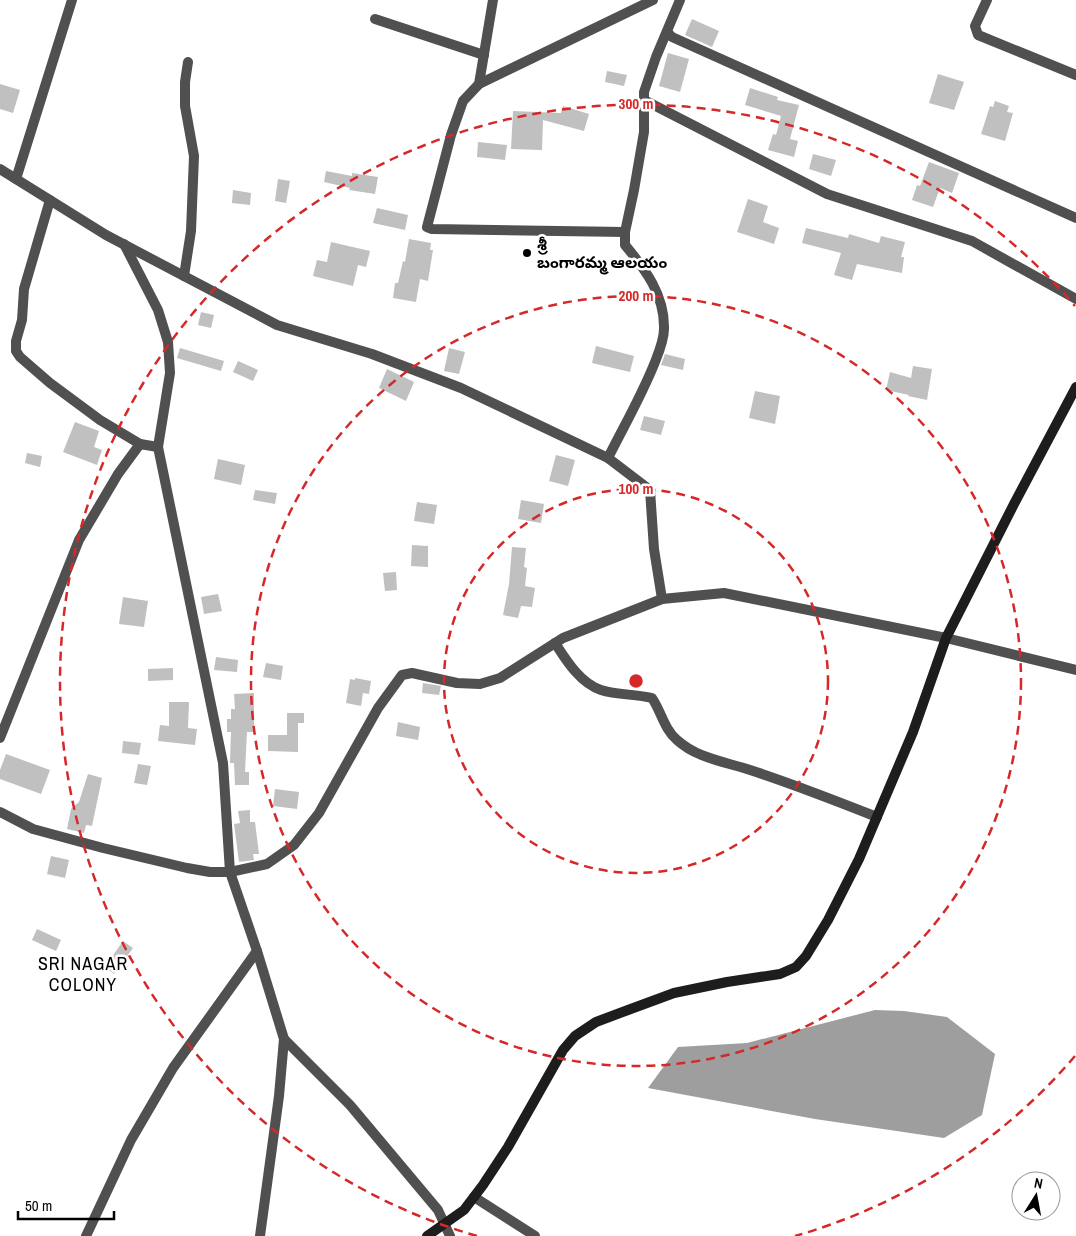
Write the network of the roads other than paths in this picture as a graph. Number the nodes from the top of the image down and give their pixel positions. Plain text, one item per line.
1 (72, 0) edge
2 (493, 0) edge
3 (653, 0) edge
4 (680, 0) edge
5 (986, 0) edge
6 (375, 19) dead end
7 (667, 32) junction
8 (484, 55) junction
9 (188, 62) dead end
10 (1076, 75) edge
11 (479, 84) junction
12 (644, 100) junction
13 (0, 169) edge
14 (16, 179) junction
15 (50, 200) junction
16 (1076, 218) edge
17 (625, 232) junction
18 (124, 244) junction
19 (184, 276) junction
20 (1076, 299) edge
21 (1076, 387) edge
22 (140, 444) junction
23 (158, 447) junction
24 (608, 458) junction
25 (662, 599) junction
26 (946, 638) junction
27 (555, 643) junction
28 (1076, 670) edge
29 (0, 738) edge
30 (0, 812) edge
31 (877, 817) junction
32 (230, 872) junction
33 (257, 950) junction
34 (284, 1038) junction
35 (474, 1197) junction
36 (445, 1224) junction
37 (86, 1236) edge
38 (260, 1236) edge
39 (427, 1236) edge
40 (450, 1236) edge
41 (535, 1236) edge

1 - 14 street
2 - 8 street
3 - 11 street
4 - 7 street
5 - 10 street
6 - 8 street
7 - 12 street
7 - 16 street
8 - 11 street
9 - 19 street
11 - 17 street
12 - 17 street
12 - 20 street
13 - 14 street
14 - 15 street
15 - 18 street
15 - 22 street
17 - 24 street
18 - 19 street
18 - 23 street
19 - 24 street
21 - 26 street
22 - 23 street
22 - 29 street
23 - 32 street
24 - 25 street
25 - 26 street
25 - 27 street
26 - 28 street
26 - 31 street
27 - 31 street
27 - 32 street
30 - 32 street
31 - 35 street
32 - 33 street
33 - 34 street
33 - 37 street
34 - 36 street
34 - 38 street
35 - 36 street
35 - 41 street
36 - 39 street
36 - 40 street

